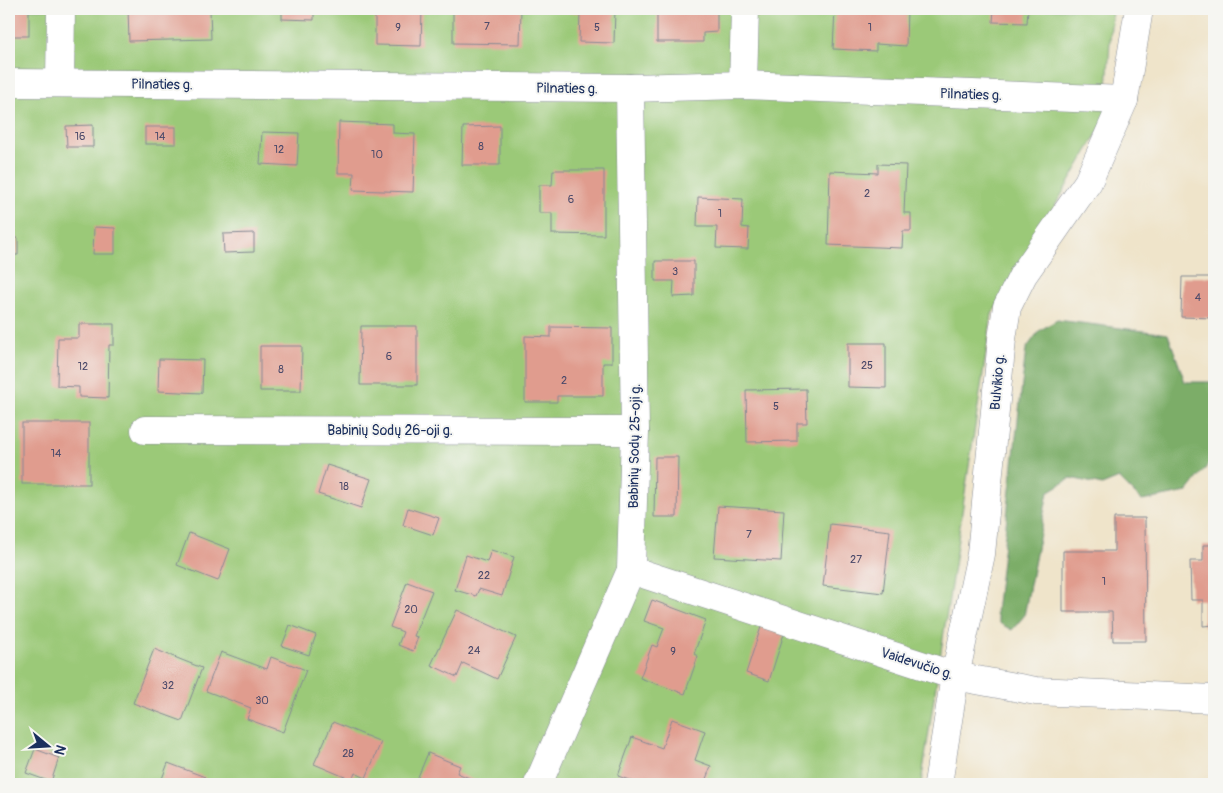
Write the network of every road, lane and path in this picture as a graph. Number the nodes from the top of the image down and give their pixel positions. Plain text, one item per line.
1 (61, 9) edge
2 (744, 9) edge
3 (1139, 9) edge
4 (9, 83) edge
5 (60, 83) junction
6 (743, 85) junction
7 (630, 88) junction
8 (1124, 100) junction
9 (146, 430) dead end
10 (636, 431) junction
11 (631, 570) junction
12 (956, 676) junction
13 (1214, 699) edge
14 (538, 784) edge
15 (938, 784) edge

1 - 5 street
2 - 6 street
3 - 8 street, Bulvikio g.
4 - 5 street, Pilnaties g.
5 - 7 street, Pilnaties g.
6 - 7 street, Pilnaties g.
6 - 8 street, Pilnaties g.
7 - 10 street, Babinių Sodų 25-oji g.
8 - 12 street, Bulvikio g.
9 - 10 street, Babinių Sodų 26-oji g.
10 - 11 street, Babinių Sodų 25-oji g.
11 - 12 street, Vaidevučio g.
11 - 14 street, Babinių Sodų 25-oji g.
12 - 13 street, Vaidevučio g.
12 - 15 street, Bulvikio g.

